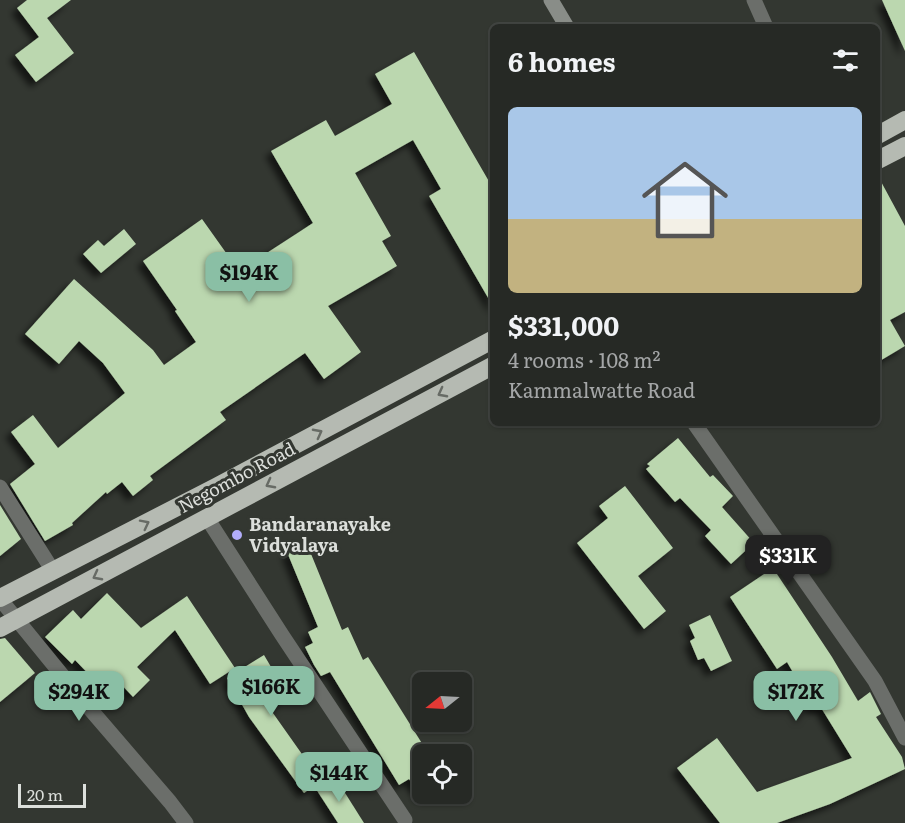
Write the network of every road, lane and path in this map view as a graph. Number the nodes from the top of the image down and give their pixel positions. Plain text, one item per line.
1 (551, 0) edge
2 (754, 0) edge
3 (565, 24) edge
4 (765, 24) edge
5 (905, 120) edge
6 (880, 134) edge
7 (905, 146) edge
8 (880, 159) edge
9 (490, 341) edge
10 (490, 367) edge
11 (696, 426) edge
12 (0, 487) edge
13 (207, 518) junction
14 (53, 571) junction
15 (0, 598) edge
16 (17, 619) junction
17 (0, 628) edge
18 (905, 738) edge
19 (405, 820) dead end
20 (186, 823) edge

1 - 3 street
2 - 4 street
5 - 6 highway
7 - 8 highway
14 -> 9 highway, Negombo Road
10 -> 13 highway, Negombo Road
11 - 18 street
12 - 14 street
13 -> 16 highway, Negombo Road
13 - 19 street
14 - 15 highway, Negombo Road
15 - 16 street
16 - 17 highway, Negombo Road
16 - 20 street

